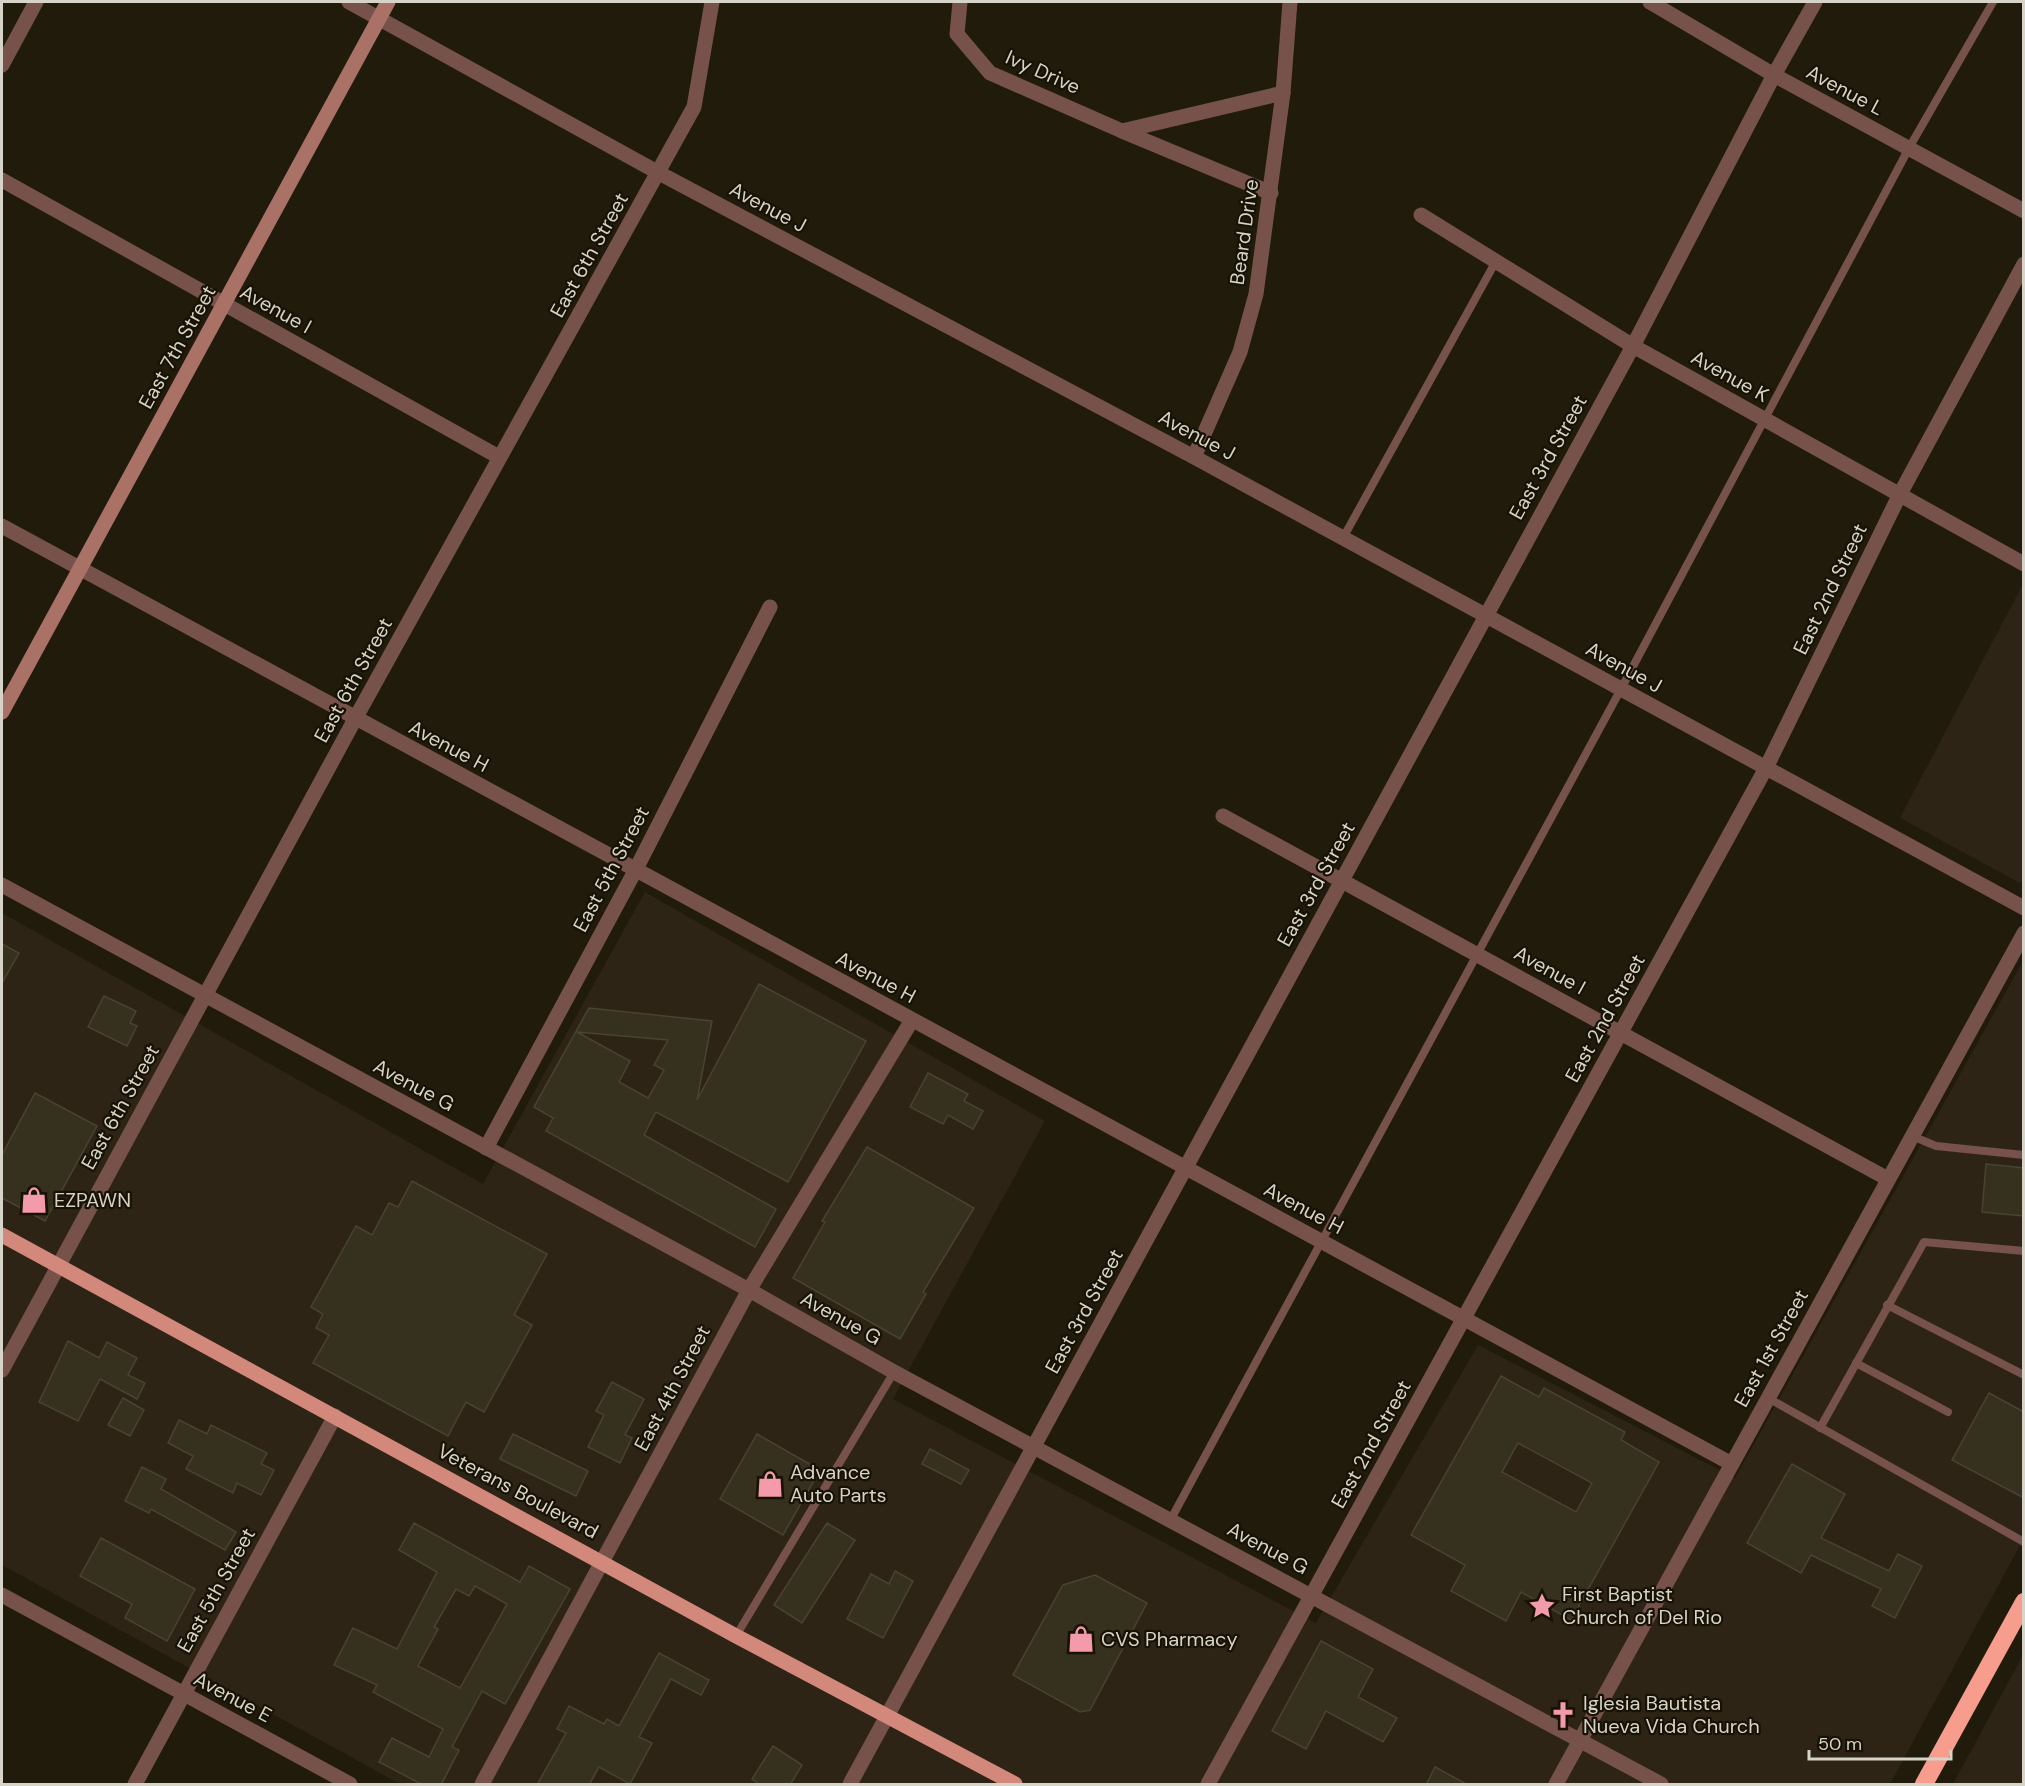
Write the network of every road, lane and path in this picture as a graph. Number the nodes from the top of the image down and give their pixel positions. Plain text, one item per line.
1 (36, 2) edge
2 (349, 2) edge
3 (388, 2) edge
4 (712, 2) edge
5 (960, 2) edge
6 (1290, 2) edge
7 (1650, 2) edge
8 (1815, 2) edge
9 (1993, 2) edge
10 (379, 18) junction
11 (2, 65) edge
12 (1774, 75) junction
13 (1283, 93) junction
14 (1122, 131) junction
15 (1908, 148) junction
16 (659, 173) junction
17 (2, 180) edge
18 (1271, 193) junction
19 (2024, 211) edge
20 (1421, 215) dead end
21 (1496, 261) junction
22 (2024, 264) edge
23 (224, 304) junction
24 (1633, 346) junction
25 (1766, 421) junction
26 (499, 457) junction
27 (1194, 457) junction
28 (1899, 496) junction
29 (2, 526) edge
30 (1342, 538) junction
31 (2024, 564) edge
32 (80, 568) junction
33 (770, 607) dead end
34 (1486, 615) junction
35 (1621, 689) junction
36 (2, 712) edge
37 (355, 719) junction
38 (1766, 768) junction
39 (1223, 816) dead end
40 (635, 871) junction
41 (1341, 880) junction
42 (2, 885) edge
43 (2024, 908) edge
44 (2024, 933) edge
45 (1476, 954) junction
46 (205, 995) junction
47 (912, 1020) junction
48 (1620, 1033) junction
49 (1912, 1136) junction
50 (486, 1148) junction
51 (2024, 1155) edge
52 (1185, 1168) junction
53 (1888, 1179) junction
54 (2, 1235) edge
55 (1320, 1241) junction
56 (2024, 1251) edge
57 (58, 1266) junction
58 (749, 1290) junction
59 (1887, 1305) junction
60 (1464, 1319) junction
61 (1856, 1363) junction
62 (2, 1370) edge
63 (894, 1372) junction
64 (2024, 1376) edge
65 (1767, 1398) junction
66 (1948, 1412) dead end
67 (335, 1416) junction
68 (1820, 1428) junction
69 (1034, 1445) junction
70 (1732, 1464) junction
71 (1171, 1519) junction
72 (2024, 1542) edge
73 (603, 1561) junction
74 (2, 1595) edge
75 (1312, 1595) junction
76 (2024, 1602) edge
77 (736, 1636) junction
78 (184, 1694) junction
79 (888, 1715) junction
80 (1580, 1741) junction
81 (135, 1785) edge
82 (350, 1785) edge
83 (482, 1785) edge
84 (850, 1785) edge
85 (1015, 1785) edge
86 (1208, 1785) edge
87 (1556, 1785) edge
88 (1661, 1785) edge
89 (1924, 1785) edge

1 - 11 street
2 - 10 street, Avenue J
3 - 10 street, East 7th Street
4 - 16 street, East 6th Street
5 - 14 street, Ivy Drive
6 - 13 street, Beard Drive
7 - 12 street, Avenue L
8 - 12 street, East 3rd Street
9 - 15 lane
10 - 16 street, Avenue J
10 - 23 street, East 7th Street
12 - 15 street, Avenue L
12 - 24 street, East 3rd Street
13 - 14 street
13 - 18 street, Beard Drive
14 - 18 street, Ivy Drive
15 - 19 street, Avenue L
15 - 25 lane
16 - 26 street, East 6th Street
16 - 27 street, Avenue J
17 - 23 street, Avenue I
18 - 27 street, Beard Drive
20 - 21 street, Avenue K
21 - 24 street, Avenue K
21 - 30 lane
22 - 28 street, East 2nd Street
23 - 26 street, Avenue I
23 - 32 street, East 7th Street
24 - 25 street, Avenue K
24 - 34 street, East 3rd Street
25 - 28 street, Avenue K
25 - 35 lane
26 - 37 street, East 6th Street
27 - 30 street, Avenue J
28 - 31 street, Avenue K
28 - 38 street, East 2nd Street
29 - 32 street, Avenue H
30 - 34 street, Avenue J
32 - 36 street, East 7th Street
32 - 37 street, Avenue H
33 - 40 street, East 5th Street
34 - 35 street, Avenue J
34 - 41 street, East 3rd Street
35 - 38 street, Avenue J
35 - 45 lane
37 - 40 street, Avenue H
37 - 46 street, East 6th Street
38 - 43 street, Avenue J
38 - 48 street, East 2nd Street
39 - 41 street, Avenue I
40 - 47 street, Avenue H
40 - 50 street, East 5th Street
41 - 45 street, Avenue I
41 - 52 street, East 3rd Street
42 - 46 street, Avenue G
44 - 49 street, East 1st Street
45 - 48 street, Avenue I
45 - 55 lane
46 - 50 street, Avenue G
46 - 57 street, East 6th Street
47 - 52 street, Avenue H
47 - 58 street, East 4th Street
48 - 53 street, Avenue I
48 - 60 street, East 2nd Street
49 - 51 lane
49 - 53 street, East 1st Street
50 - 58 street, Avenue G
52 - 55 street, Avenue H
52 - 69 street, East 3rd Street
53 - 65 street, East 1st Street
54 - 57 main road, Veterans Boulevard
55 - 60 street, Avenue H
55 - 71 lane
56 - 59 lane
57 - 62 street, East 6th Street
57 - 67 main road, Veterans Boulevard
58 - 63 street, Avenue G
58 - 73 street, East 4th Street
59 - 61 lane
59 - 64 lane
60 - 70 street, Avenue H
60 - 75 street, East 2nd Street
61 - 66 lane
61 - 68 lane
63 - 69 street, Avenue G
63 - 77 lane
65 - 68 lane
65 - 70 street, East 1st Street
67 - 73 main road, Veterans Boulevard
67 - 78 street, East 5th Street
68 - 72 lane
69 - 71 street, Avenue G
69 - 79 street, East 3rd Street
70 - 80 street, East 1st Street
71 - 75 street, Avenue G
73 - 77 main road, Veterans Boulevard
73 - 83 street, East 4th Street
74 - 78 street, Avenue E
75 - 80 street, Avenue G
75 - 86 street, East 2nd Street
76 - 89 highway
77 - 79 main road, Veterans Boulevard
78 - 81 street, East 5th Street
78 - 82 street, Avenue E
79 - 84 street, East 3rd Street
79 - 85 main road, Veterans Boulevard
80 - 87 street, East 1st Street
80 - 88 street, Avenue G

